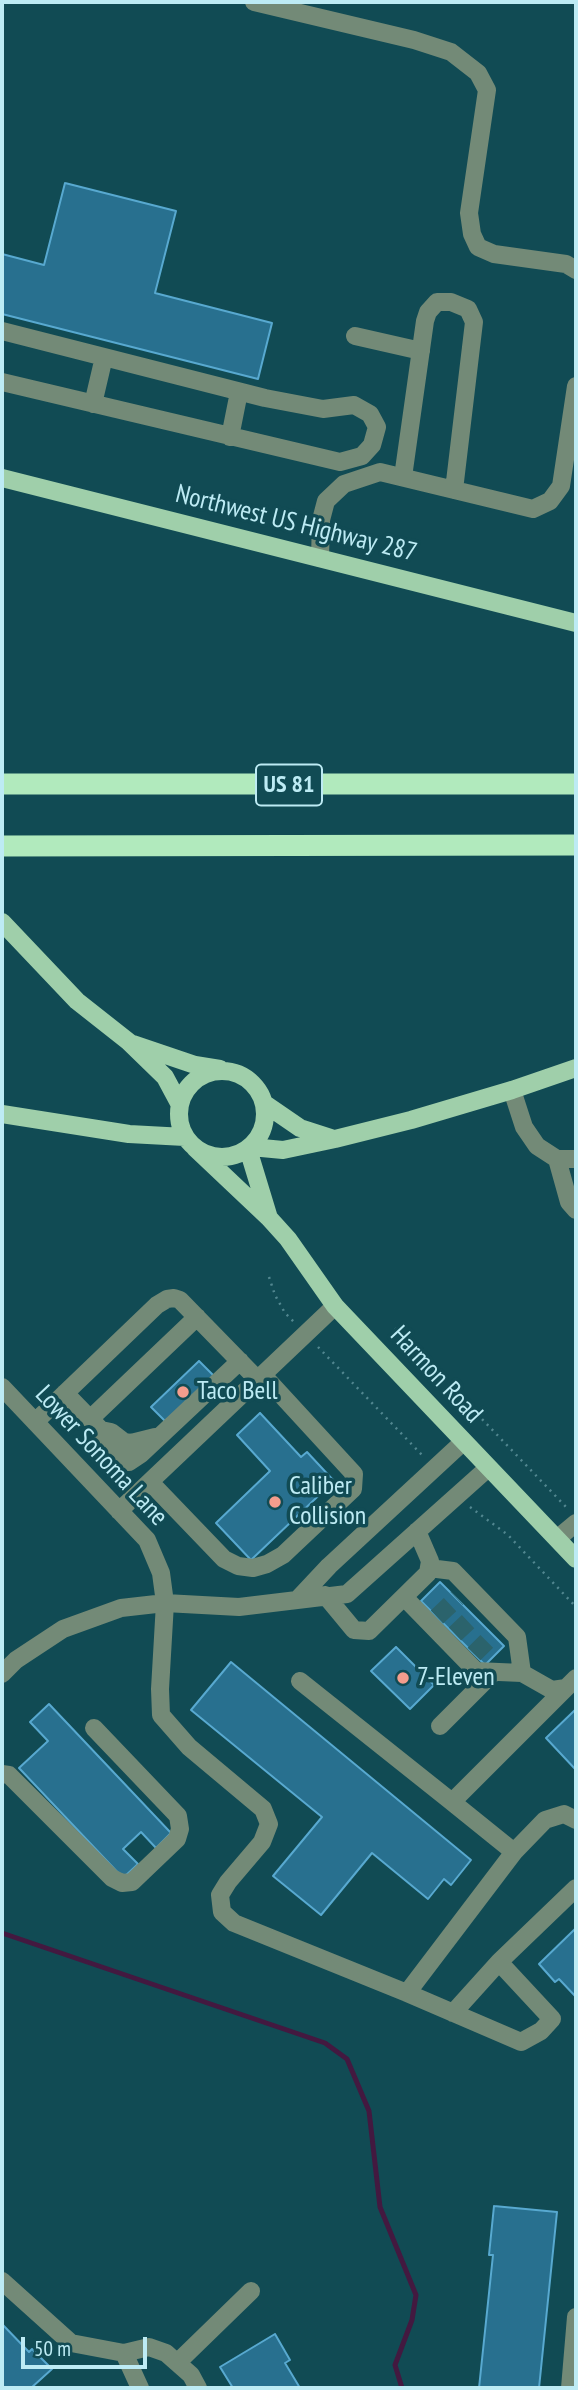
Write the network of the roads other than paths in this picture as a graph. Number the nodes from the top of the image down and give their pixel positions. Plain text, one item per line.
1 (254, 2) edge
2 (576, 270) edge
3 (2, 331) edge
4 (355, 336) dead end
5 (421, 351) junction
6 (104, 357) junction
7 (2, 382) edge
8 (576, 386) edge
9 (239, 392) junction
10 (93, 404) junction
11 (230, 437) junction
12 (357, 457) junction
13 (365, 477) junction
14 (403, 477) junction
15 (2, 478) edge
16 (454, 490) junction
17 (320, 558) junction
18 (576, 623) edge
19 (2, 784) edge
20 (576, 784) edge
21 (576, 845) edge
22 (2, 846) edge
23 (2, 922) edge
24 (129, 1042) junction
25 (576, 1069) edge
26 (234, 1072) junction
27 (512, 1090) junction
28 (265, 1104) junction
29 (180, 1105) junction
30 (2, 1114) edge
31 (335, 1139) junction
32 (190, 1142) junction
33 (249, 1148) junction
34 (576, 1159) edge
35 (557, 1160) junction
36 (576, 1210) edge
37 (269, 1218) junction
38 (335, 1306) junction
39 (197, 1317) junction
40 (240, 1361) junction
41 (260, 1378) junction
42 (2, 1387) edge
43 (65, 1393) junction
44 (35, 1422) junction
45 (95, 1425) junction
46 (463, 1442) junction
47 (488, 1468) junction
48 (150, 1482) junction
49 (119, 1511) junction
50 (571, 1516) edge
51 (417, 1531) junction
52 (558, 1538) junction
53 (576, 1559) edge
54 (429, 1568) junction
55 (325, 1595) junction
56 (404, 1597) junction
57 (299, 1598) junction
58 (165, 1603) junction
59 (493, 1673) junction
60 (523, 1673) junction
61 (2, 1674) edge
62 (299, 1681) dead end
63 (571, 1683) edge
64 (440, 1727) dead end
65 (94, 1728) dead end
66 (2, 1774) edge
67 (452, 1802) junction
68 (576, 1820) edge
69 (514, 1852) junction
70 (576, 1888) edge
71 (499, 1962) junction
72 (407, 1993) junction
73 (453, 2013) junction
74 (2, 2281) edge
75 (251, 2291) dead end
76 (576, 2317) edge
77 (124, 2353) junction
78 (178, 2362) junction
79 (140, 2388) edge
80 (198, 2388) edge
81 (570, 2388) edge

1 - 2 street
3 - 6 street
4 - 5 street
5 - 14 street
5 - 16 street
6 - 9 street
6 - 10 street
7 - 10 street
8 - 16 street
9 - 11 street
9 - 12 street
10 - 11 street
11 - 12 street
12 - 13 street
13 - 14 street
13 - 17 street
14 - 16 street
15 - 17 main road, Northwest US Highway 287
17 - 18 main road, Northwest US Highway 287
19 - 20 highway, US 81
21 - 22 highway
23 - 24 main road
24 - 26 main road
24 - 29 main road
25 - 27 main road
26 - 28 main road
26 - 29 main road
27 - 31 main road
27 - 35 street
28 - 31 main road
28 - 33 main road
29 - 32 main road
30 - 32 main road
31 - 33 main road
32 - 33 main road
32 - 37 main road, Harmon Road
33 - 37 main road, Harmon Road
34 - 35 street
35 - 36 street
37 - 38 main road, Harmon Road
38 - 41 street
38 - 46 main road, Harmon Road
39 - 40 street
39 - 43 street
39 - 45 street
40 - 41 street
40 - 45 street
41 - 48 street
41 - 48 street
42 - 44 street, Lower Sonoma Lane
43 - 44 street
43 - 45 street
44 - 49 street, Lower Sonoma Lane
46 - 47 main road, Harmon Road
46 - 57 street
47 - 51 street
47 - 52 main road, Harmon Road
48 - 49 street
49 - 58 street, Lower Sonoma Lane
50 - 52 street
51 - 54 street
51 - 55 street
52 - 53 main road, Harmon Road
54 - 56 street
54 - 60 street
55 - 56 street
55 - 57 street
56 - 59 street
57 - 58 street
58 - 61 street
58 - 72 street, Lower Sonoma Lane
59 - 60 street
59 - 64 street
60 - 63 street
62 - 67 street
63 - 67 street
65 - 66 street
67 - 69 street
68 - 69 street
69 - 72 street
70 - 71 street
71 - 73 street
71 - 73 street
72 - 73 street
74 - 77 street
75 - 78 street
76 - 81 street
77 - 78 street
77 - 79 street
78 - 80 street

